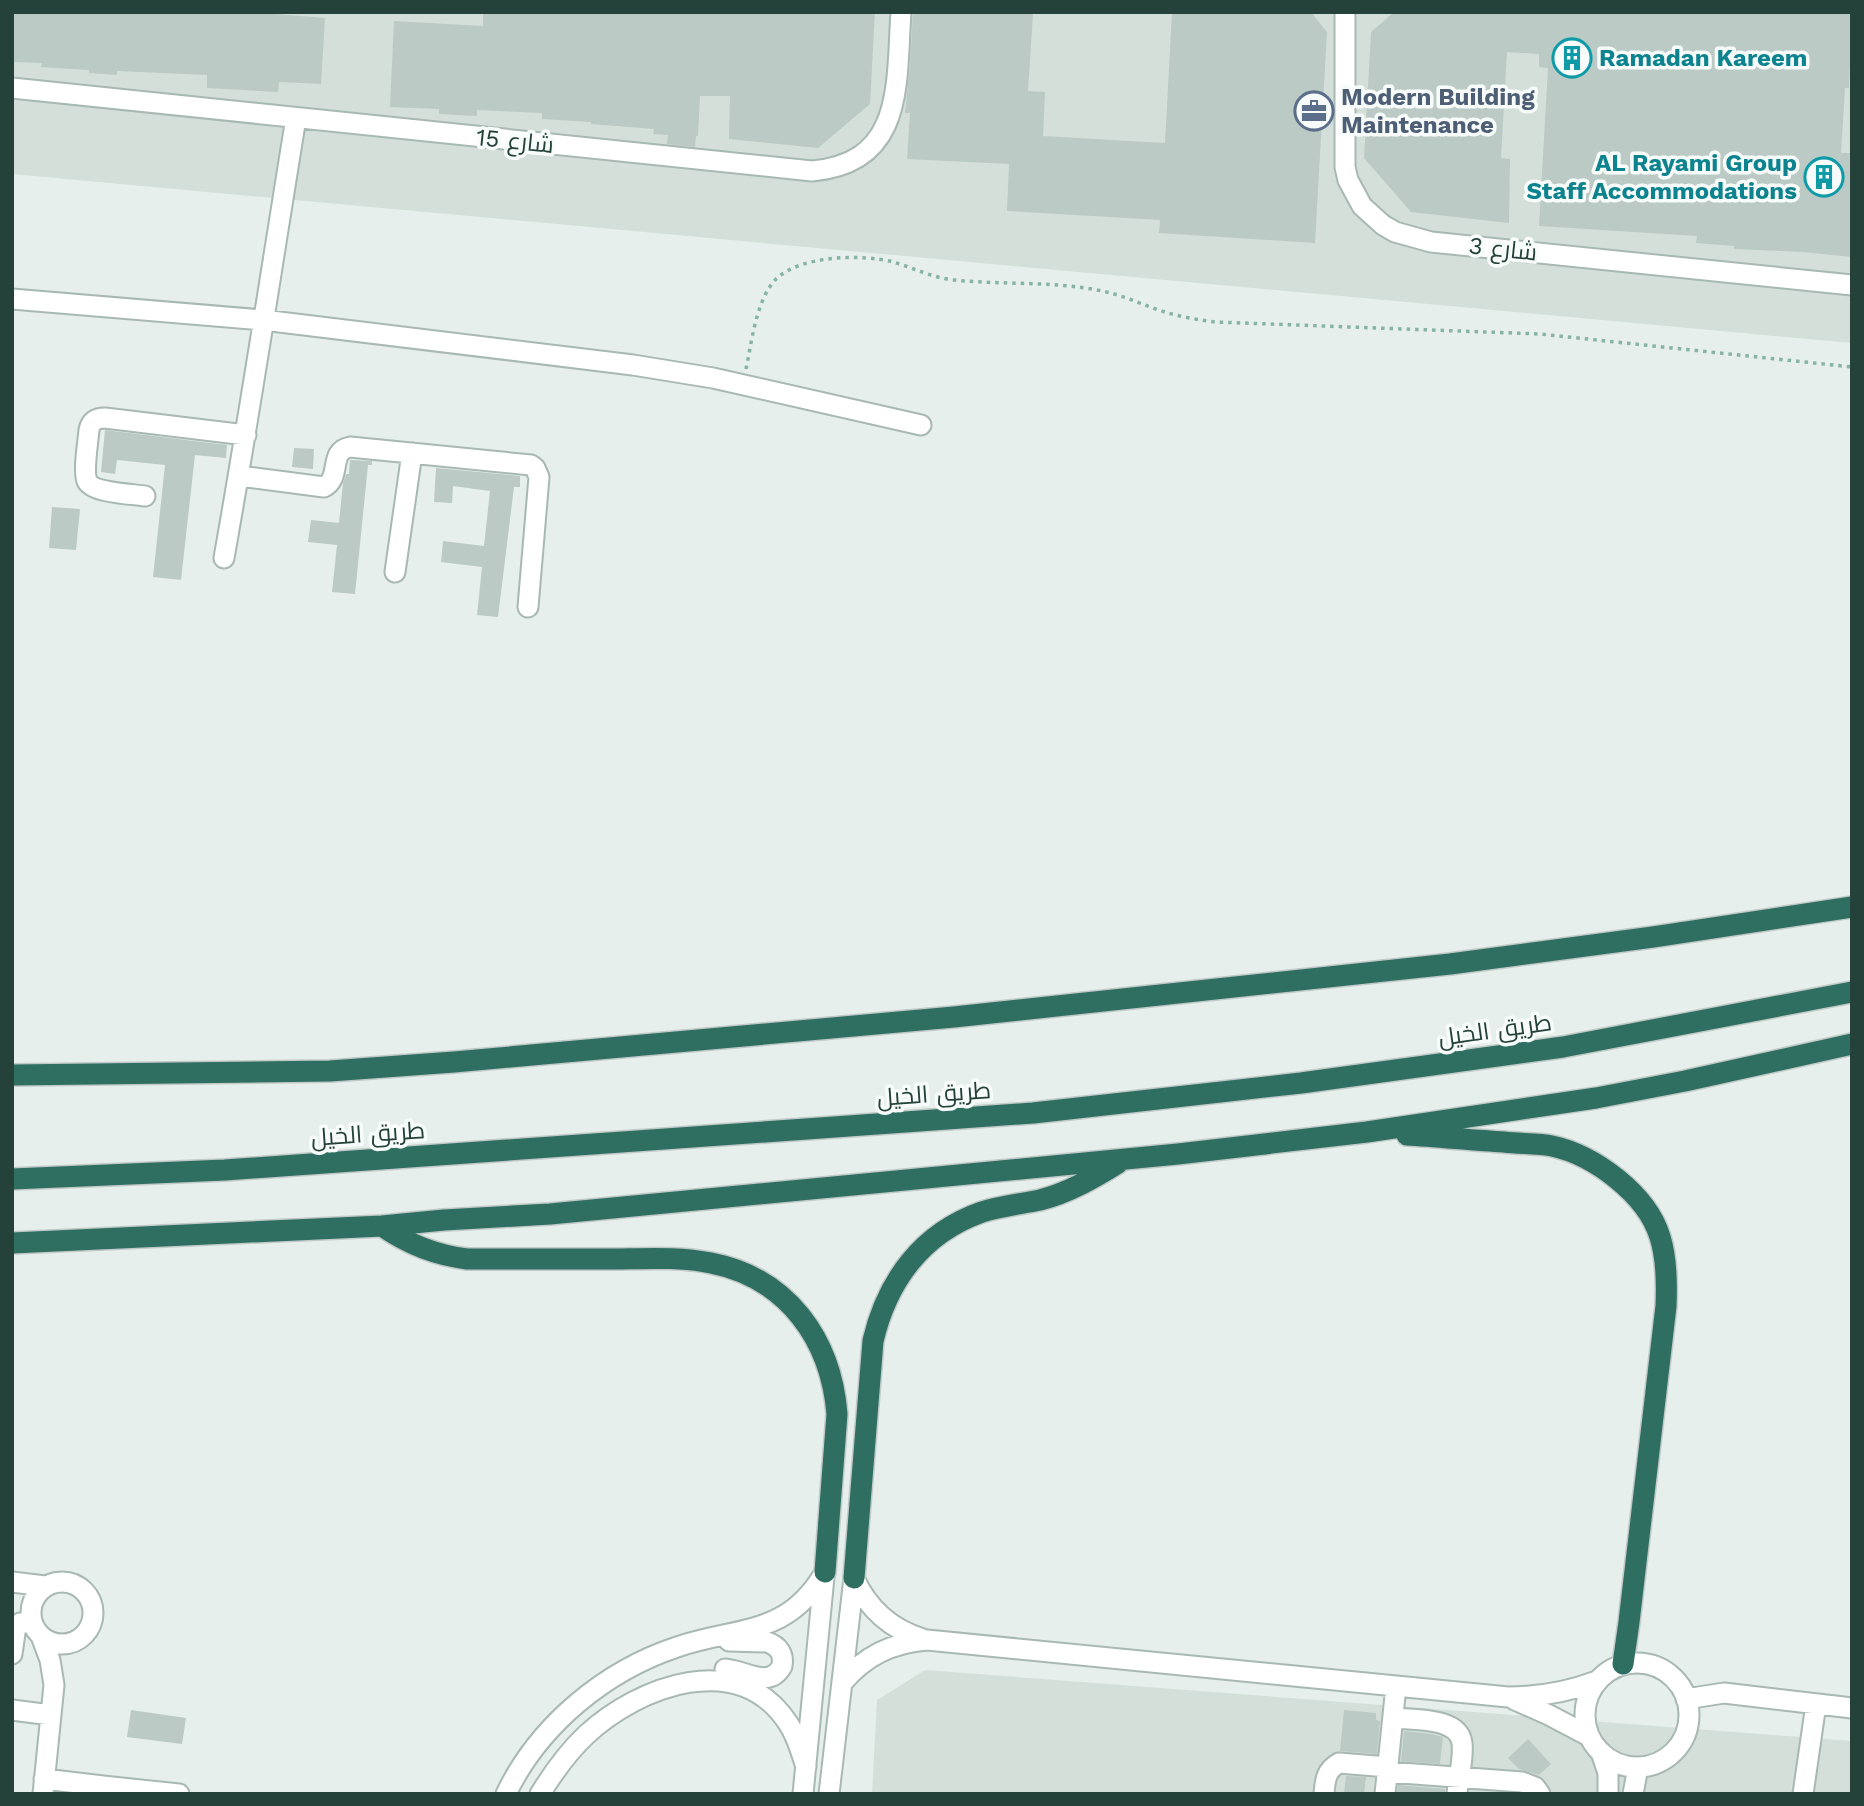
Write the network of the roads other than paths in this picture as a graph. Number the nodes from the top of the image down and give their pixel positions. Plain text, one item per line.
1 (901, 12) edge
2 (1345, 12) edge
3 (12, 88) edge
4 (296, 118) junction
5 (1852, 285) edge
6 (12, 299) edge
7 (263, 320) junction
8 (921, 425) dead end
9 (246, 435) junction
10 (412, 453) junction
11 (239, 476) junction
12 (145, 496) dead end
13 (224, 558) dead end
14 (395, 572) dead end
15 (528, 607) dead end
16 (1852, 907) edge
17 (1852, 992) edge
18 (1852, 1044) edge
19 (12, 1075) edge
20 (1367, 1132) junction
21 (1122, 1160) junction
22 (12, 1179) edge
23 (382, 1226) junction
24 (12, 1242) edge
25 (825, 1572) junction
26 (854, 1578) junction
27 (12, 1582) edge
28 (45, 1586) junction
29 (37, 1629) junction
30 (81, 1637) junction
31 (697, 1640) junction
32 (927, 1640) junction
33 (12, 1654) edge
34 (1623, 1664) junction
35 (1598, 1681) junction
36 (842, 1683) junction
37 (54, 1685) junction
38 (1396, 1686) junction
39 (666, 1689) junction
40 (1508, 1697) junction
41 (1686, 1699) junction
42 (1816, 1704) junction
43 (1852, 1708) edge
44 (12, 1710) edge
45 (51, 1715) junction
46 (1393, 1718) junction
47 (1589, 1736) junction
48 (1601, 1752) junction
49 (806, 1767) junction
50 (1638, 1767) junction
51 (1388, 1769) junction
52 (1457, 1785) edge
53 (43, 1786) edge
54 (103, 1790) edge
55 (179, 1794) edge
56 (506, 1794) edge
57 (540, 1794) edge
58 (803, 1794) edge
59 (829, 1794) edge
60 (1324, 1794) edge
61 (1385, 1794) edge
62 (1540, 1794) edge
63 (1608, 1794) edge
64 (1633, 1794) edge
65 (1803, 1794) edge

1 - 4 street, شارع 15
2 - 5 street, شارع 3
3 - 4 street, شارع 15
4 - 7 street
6 - 7 street
7 - 8 street
7 - 9 street
9 - 11 street
9 - 12 street
10 - 11 street
10 - 14 street
10 - 15 street
11 - 13 street
16 - 19 highway
17 - 22 highway, طريق الخيل
18 - 20 highway
20 - 21 highway
20 - 34 highway
21 - 23 highway
21 - 26 highway
23 - 24 highway
23 - 25 highway
25 - 31 street
25 - 49 street
26 - 32 street
26 - 36 street
27 - 28 street
28 - 29 street
28 - 30 street
29 - 30 street
29 - 33 street
29 - 37 street
30 - 37 street
31 - 39 street
31 - 56 street
32 - 36 street
32 - 38 street
34 - 35 street
34 - 41 street
35 - 40 street
35 - 47 street
36 - 59 street
37 - 45 street
38 - 40 street
38 - 46 street
39 - 49 street
39 - 57 street
40 - 47 street
41 - 42 street
41 - 50 street
42 - 43 street
42 - 65 street
44 - 45 street
45 - 53 street
46 - 51 street
46 - 52 street
47 - 48 street
48 - 50 street
48 - 63 street
49 - 58 street
50 - 64 street
51 - 52 street
51 - 60 street
51 - 61 street
52 - 62 street
53 - 54 street
54 - 55 street

